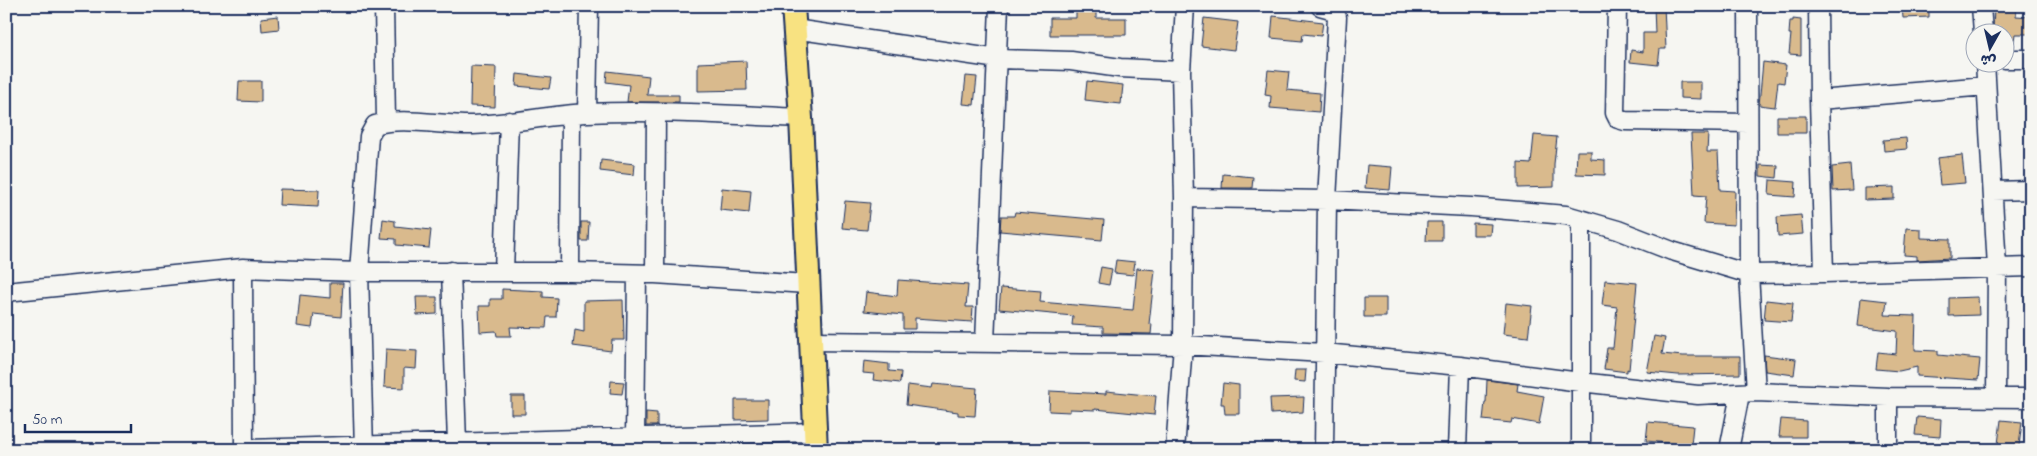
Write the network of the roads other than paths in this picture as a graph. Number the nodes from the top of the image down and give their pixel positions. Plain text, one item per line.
1 (384, 6) edge
2 (589, 6) edge
3 (793, 6) edge
4 (999, 6) edge
5 (1185, 6) edge
6 (1320, 6) edge
7 (1617, 6) edge
8 (1748, 6) edge
9 (1818, 6) edge
10 (1981, 6) edge
11 (1982, 22) edge
12 (794, 29) junction
13 (998, 59) junction
14 (2014, 59) edge
15 (2031, 59) edge
16 (1181, 71) junction
17 (1985, 72) edge
18 (1986, 86) junction
19 (1819, 100) junction
20 (656, 113) junction
21 (579, 114) junction
22 (801, 118) junction
23 (386, 121) junction
24 (509, 121) junction
25 (1748, 123) junction
26 (2031, 190) edge
27 (1993, 191) junction
28 (1184, 198) junction
29 (1327, 200) junction
30 (1582, 220) junction
31 (1997, 267) junction
32 (2031, 267) edge
33 (243, 268) junction
34 (452, 271) junction
35 (359, 272) junction
36 (504, 272) junction
37 (570, 272) junction
38 (637, 274) junction
39 (655, 274) junction
40 (1749, 274) junction
41 (1824, 274) junction
42 (807, 284) junction
43 (6, 292) edge
44 (810, 341) junction
45 (985, 342) junction
46 (1183, 345) junction
47 (1324, 353) junction
48 (1460, 366) junction
49 (1580, 382) junction
50 (1748, 393) junction
51 (1996, 396) junction
52 (1888, 397) junction
53 (2031, 398) edge
54 (634, 437) junction
55 (816, 441) edge
56 (458, 442) junction
57 (407, 447) edge
58 (364, 448) edge
59 (244, 449) edge
60 (1175, 450) edge
61 (1324, 450) edge
62 (1458, 450) edge
63 (1581, 450) edge
64 (1729, 450) edge
65 (1888, 450) edge

1 - 23 street
2 - 21 street
3 - 12 main road
4 - 13 street
5 - 16 street
6 - 29 street
7 - 25 street
8 - 25 street
9 - 19 street
10 - 11 street
12 - 13 street
12 - 22 main road
13 - 16 street
13 - 45 street
14 - 15 street
16 - 28 street
17 - 18 street
18 - 19 street
18 - 27 street
19 - 41 street
20 - 21 street
20 - 22 street
20 - 39 street
21 - 24 street
21 - 37 street
22 - 42 main road
23 - 24 street
23 - 35 street
24 - 36 street
25 - 40 street
26 - 27 street
27 - 31 street
28 - 29 street
28 - 46 street
29 - 30 street
29 - 47 street
30 - 40 street
30 - 49 street
31 - 32 street
31 - 41 street
31 - 51 street
33 - 35 street
33 - 43 street
33 - 59 street
34 - 35 street
34 - 36 street
34 - 56 street
35 - 58 street
36 - 37 street
37 - 38 street
38 - 39 street
38 - 54 street
39 - 42 street
40 - 41 street
40 - 50 street
42 - 44 main road
44 - 45 street
44 - 55 main road
45 - 46 street
46 - 47 street
46 - 60 street
47 - 48 street
47 - 61 street
48 - 49 street
48 - 62 street
49 - 50 street
49 - 63 street
50 - 52 street
50 - 64 street
51 - 52 street
51 - 53 street
52 - 65 street
54 - 55 street
54 - 56 street
56 - 57 street
57 - 58 street
58 - 59 street

